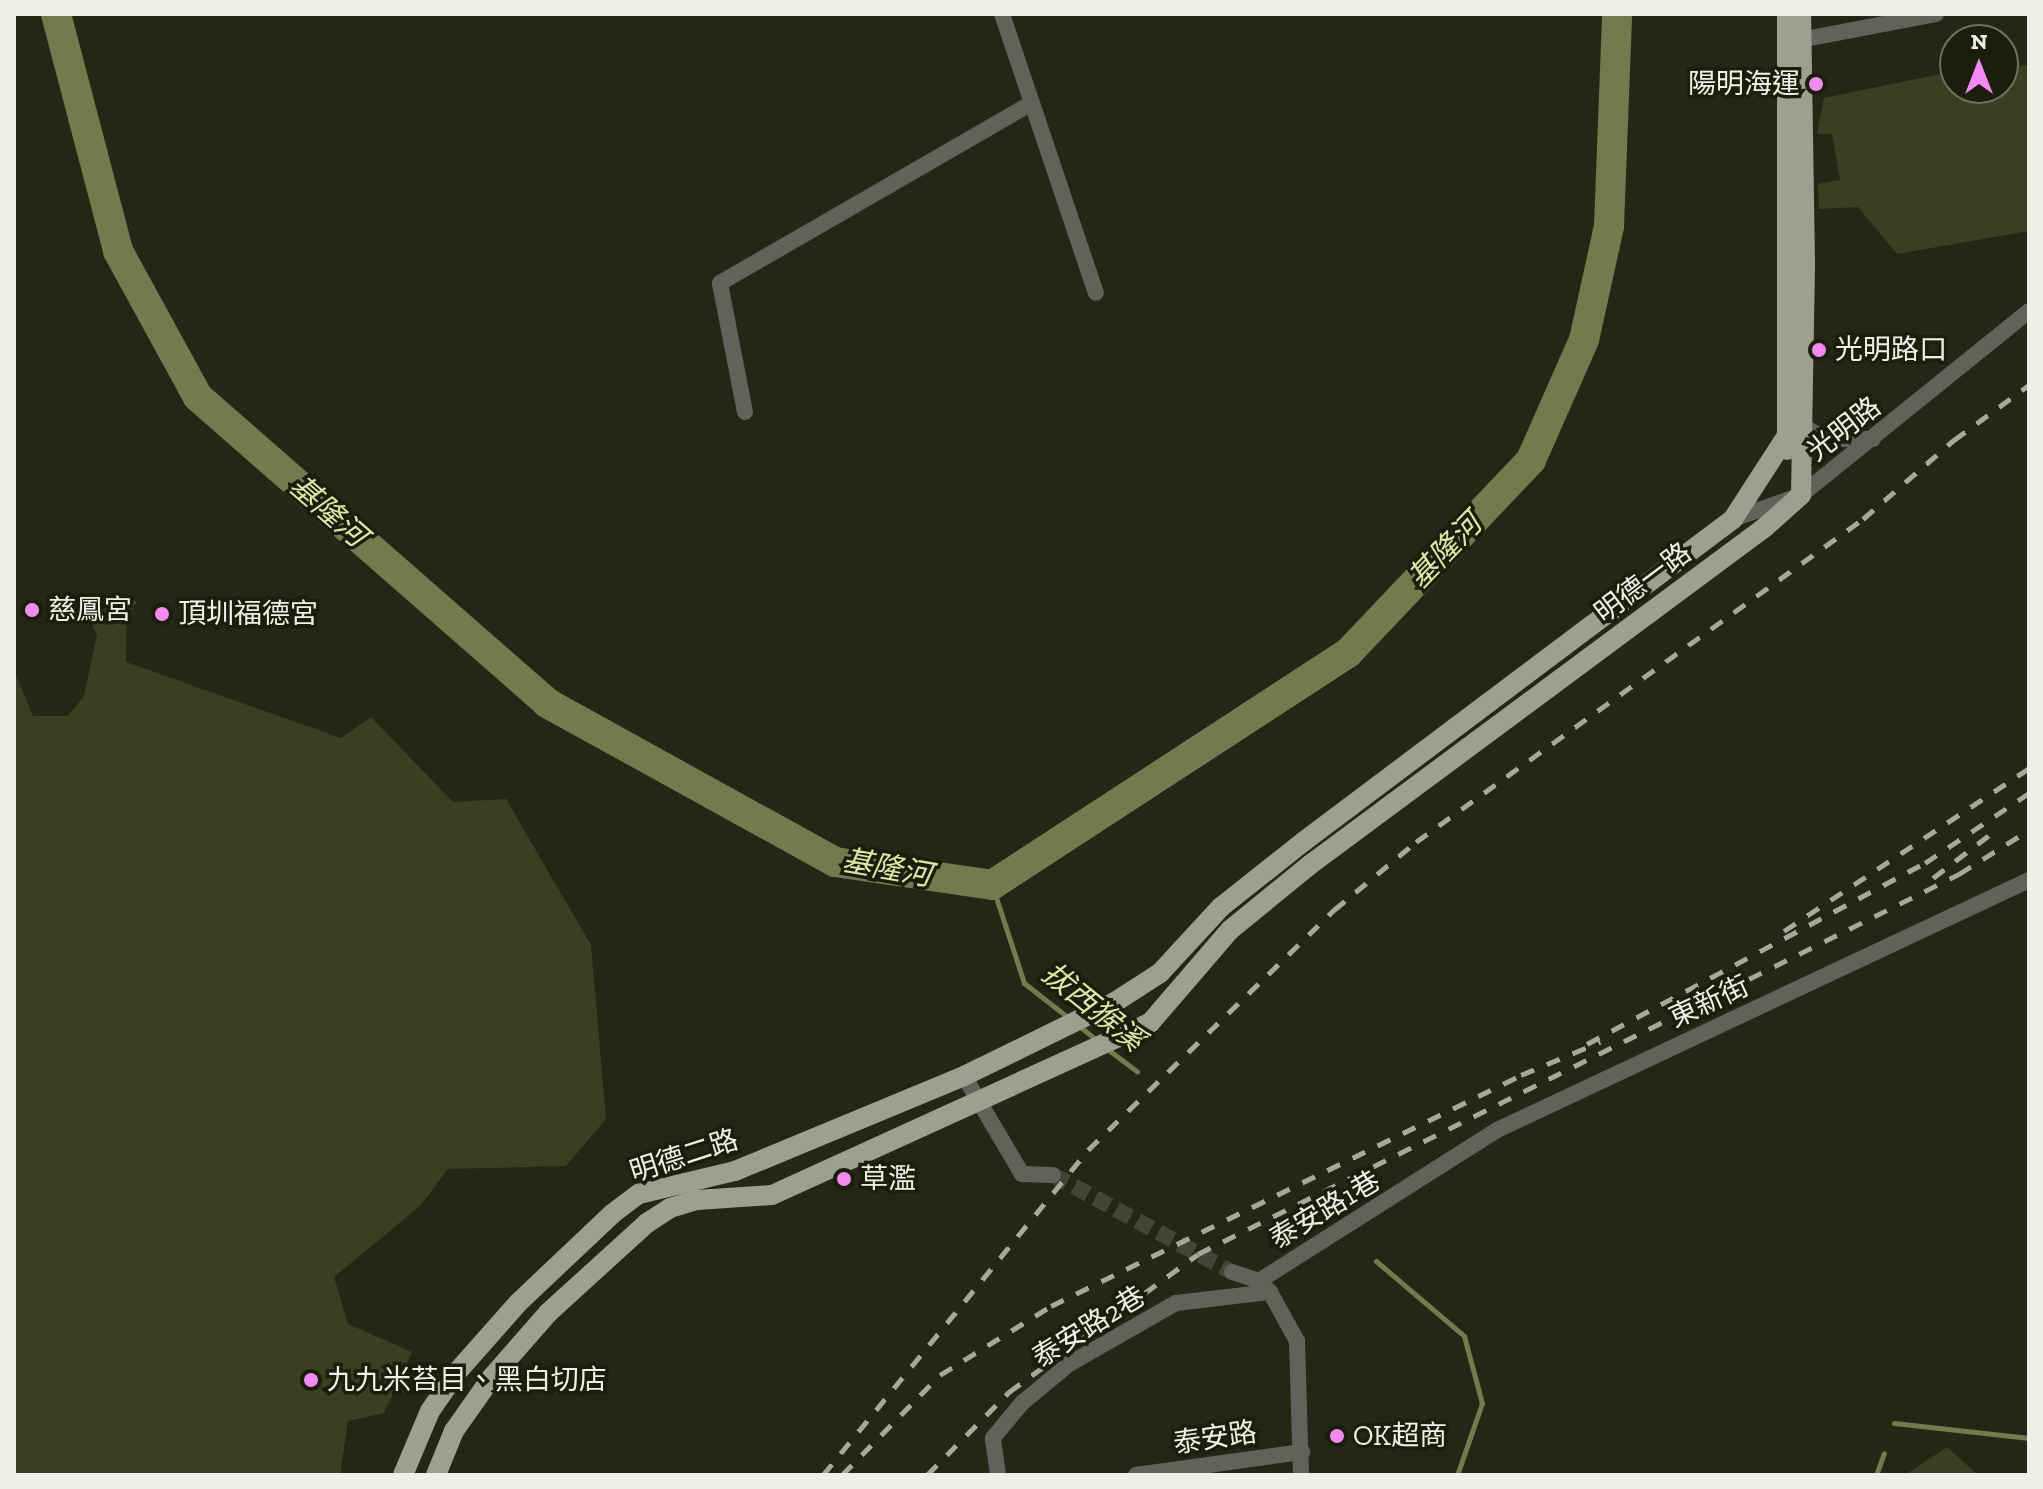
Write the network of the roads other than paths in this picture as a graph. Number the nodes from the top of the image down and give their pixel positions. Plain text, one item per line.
1 (1002, 14) edge
2 (1787, 14) edge
3 (1801, 14) edge
4 (1936, 14) edge
5 (1792, 41) junction
6 (1032, 103) junction
7 (1096, 293) dead end
8 (2029, 311) edge
9 (745, 412) dead end
10 (1805, 427) junction
11 (1786, 437) junction
12 (1875, 439) junction
13 (1801, 495) junction
14 (1733, 519) junction
15 (2029, 880) edge
16 (1150, 1023) joint
17 (996, 1057) joint
18 (964, 1076) junction
19 (975, 1098) junction
20 (1053, 1175) tunnel mouth
21 (1418, 1184) joint
22 (1232, 1272) tunnel mouth
23 (1264, 1287) junction
24 (1302, 1452) junction
25 (403, 1475) edge
26 (436, 1475) edge
27 (998, 1475) edge
28 (1136, 1475) edge
29 (1301, 1475) edge

1 - 6 street
2 - 5 main road
3 - 5 main road
4 - 5 street
5 - 10 main road
5 - 11 main road
6 - 7 street
6 - 9 street
8 - 12 street, 光明路
10 - 12 street
10 - 13 main road
11 - 13 main road
11 - 14 main road
12 - 13 street, 光明路
13 - 14 street, 光明路
13 - 16 main road, 明德一路
14 - 17 main road, 明德一路
15 - 21 street, 東新街
16 - 19 main road, 明德二路
17 - 18 main road, 明德二路
18 - 19 street
18 - 25 main road, 明德二路
19 - 20 street
19 - 26 main road, 明德二路
21 - 23 street, 泰安路1巷
22 - 23 street
23 - 24 street
23 - 27 street, 泰安路2巷
24 - 28 street, 泰安路
24 - 29 street

